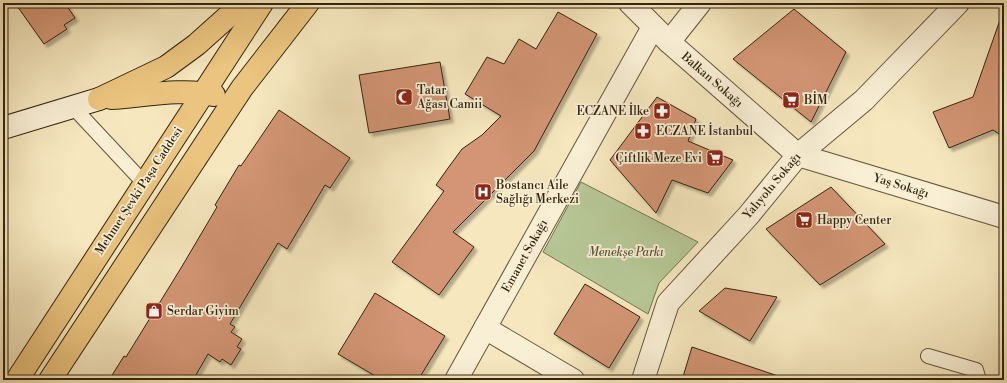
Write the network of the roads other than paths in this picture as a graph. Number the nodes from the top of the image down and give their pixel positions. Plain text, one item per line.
1 (244, 3) edge
2 (262, 3) edge
3 (308, 3) edge
4 (630, 3) edge
5 (700, 3) edge
6 (958, 3) edge
7 (661, 35) junction
8 (242, 88) junction
9 (205, 93) junction
10 (99, 99) junction
11 (74, 107) junction
12 (3, 128) edge
13 (798, 154) junction
14 (144, 183) junction
15 (1004, 217) edge
16 (485, 328) junction
17 (928, 356) dead end
18 (17, 380) edge
19 (50, 380) edge
20 (456, 380) edge
21 (573, 380) edge
22 (643, 380) edge
23 (979, 380) edge

1 - 10 main road
2 - 9 main road, Mehmet Şevki Paşa Caddesi
3 - 8 main road
4 - 7 street, Balkan Sokağı
5 - 7 street, Emanet Sokağı
6 - 13 street, Yalıyolu Sokağı
7 - 13 street, Balkan Sokağı
7 - 16 street, Emanet Sokağı
8 - 9 main road
8 - 19 main road
9 - 10 main road
9 - 14 main road, Mehmet Şevki Paşa Caddesi
10 - 11 street
11 - 12 street
11 - 14 lane
13 - 15 street, Yaş Sokağı
13 - 22 street, Yalıyolu Sokağı
14 - 18 main road, Mehmet Şevki Paşa Caddesi
16 - 20 street, Emanet Sokağı
16 - 21 street
17 - 23 lane

